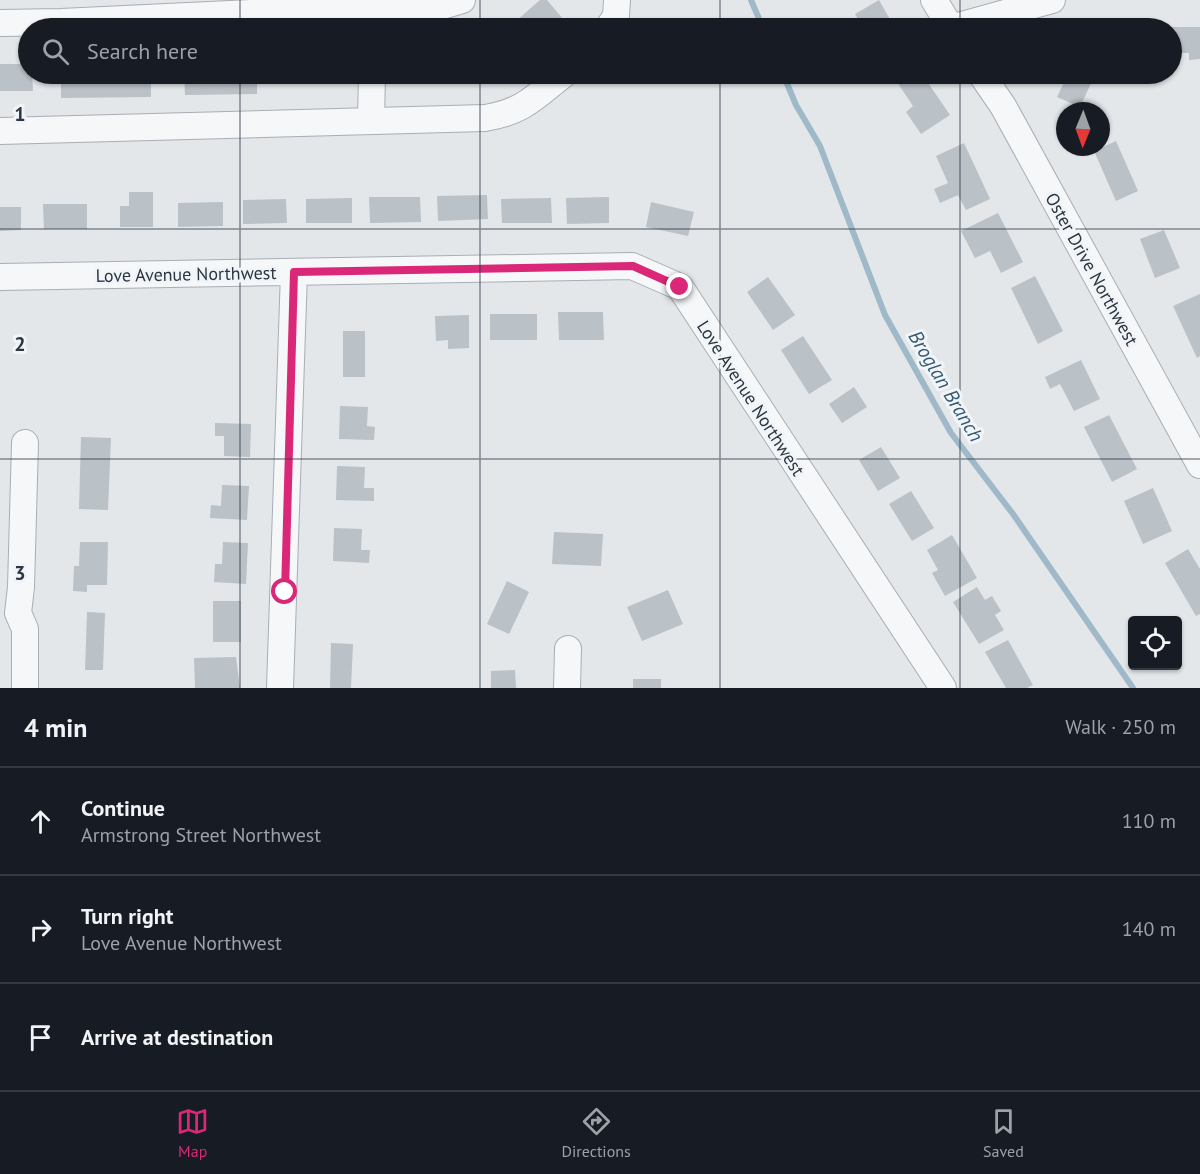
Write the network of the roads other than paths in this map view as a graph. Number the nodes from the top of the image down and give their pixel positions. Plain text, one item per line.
1 (462, 0) edge
2 (617, 0) edge
3 (934, 0) edge
4 (1052, 0) edge
5 (145, 18) edge
6 (348, 18) edge
7 (385, 18) edge
8 (615, 18) edge
9 (945, 18) edge
10 (987, 18) edge
11 (0, 23) edge
12 (18, 23) edge
13 (372, 84) edge
14 (552, 84) edge
15 (988, 84) edge
16 (370, 120) junction
17 (0, 131) edge
18 (294, 272) junction
19 (0, 277) edge
20 (25, 443) dead end
21 (1200, 465) edge
22 (9, 613) edge
23 (568, 650) dead end
24 (25, 688) edge
25 (280, 688) edge
26 (567, 688) edge
27 (943, 688) edge

1 - 7 street
2 - 8 street
3 - 9 street
4 - 10 street
5 - 6 street
11 - 12 street
13 - 16 street
14 - 16 street
15 - 21 street, Oster Drive Northwest
16 - 17 street
18 - 19 street, Love Avenue Northwest
18 - 25 street
18 - 27 street, Love Avenue Northwest
20 - 22 street
22 - 24 street
23 - 26 street

